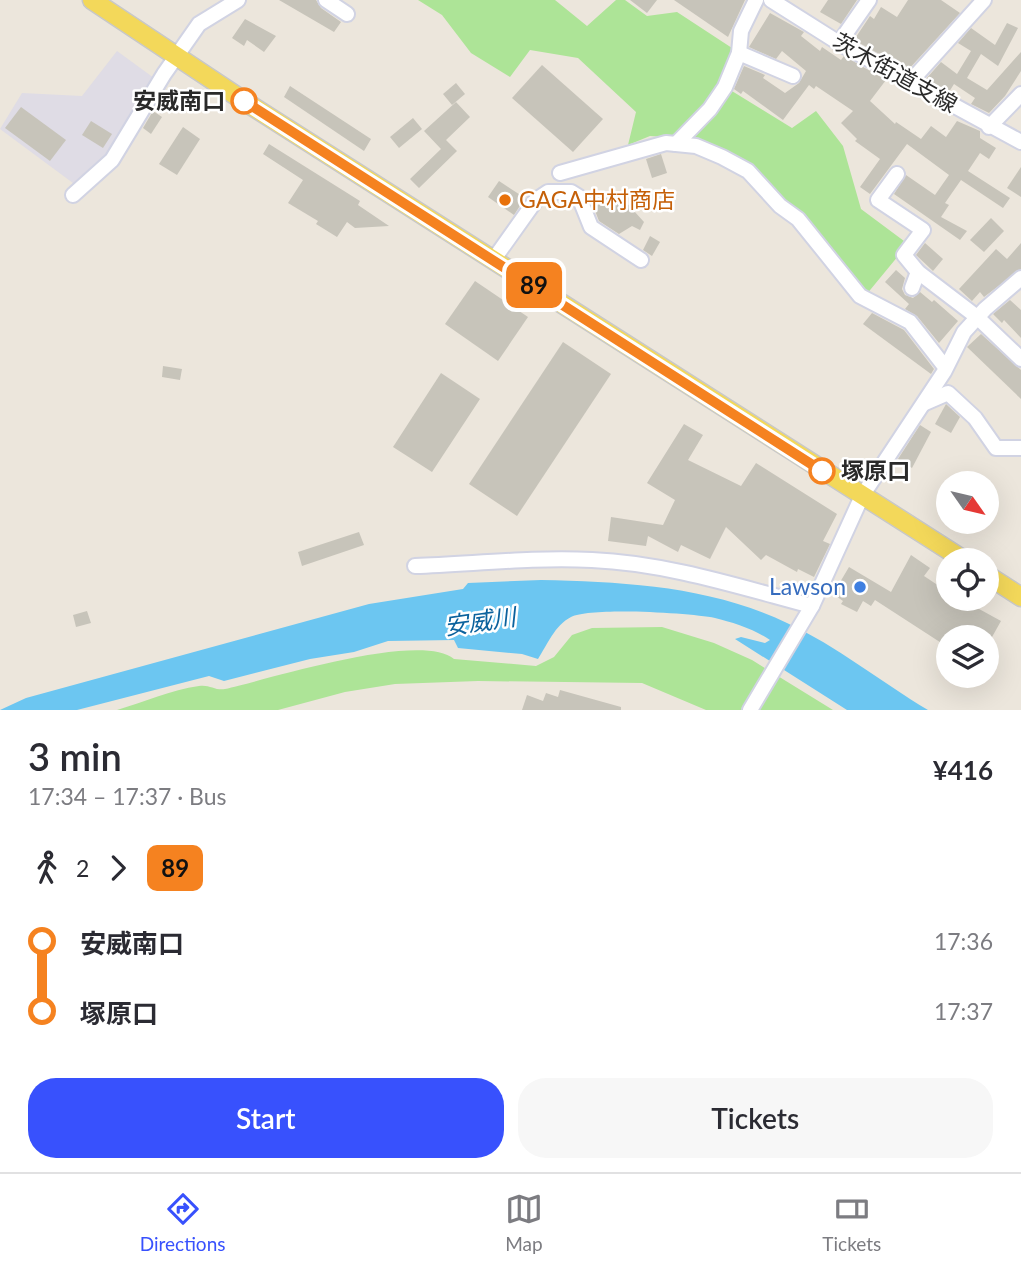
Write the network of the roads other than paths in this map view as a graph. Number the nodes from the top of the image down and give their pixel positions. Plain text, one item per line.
1 (92, 0) edge
2 (238, 0) edge
3 (326, 0) edge
4 (756, 0) edge
5 (869, 0) edge
6 (985, 0) edge
7 (774, 1) edge
8 (347, 14) dead end
9 (839, 43) junction
10 (739, 53) junction
11 (176, 56) junction
12 (793, 76) dead end
13 (911, 81) junction
14 (1021, 94) edge
15 (989, 127) junction
16 (1021, 142) edge
17 (676, 144) junction
18 (560, 173) dead end
19 (897, 174) dead end
20 (73, 195) dead end
21 (494, 259) junction
22 (641, 260) dead end
23 (918, 272) junction
24 (1021, 278) edge
25 (912, 288) dead end
26 (977, 317) junction
27 (1021, 359) edge
28 (945, 367) junction
29 (924, 403) junction
30 (1021, 448) edge
31 (862, 496) junction
32 (945, 548) edge
33 (415, 566) dead end
34 (999, 583) edge
35 (1021, 597) edge
36 (811, 606) junction
37 (750, 710) edge

1 - 11 main road
2 - 11 street
3 - 8 street
4 - 10 street
5 - 9 street
6 - 13 street
7 - 9 street, 茨木街道支線
9 - 13 street, 茨木街道支線
10 - 12 street
10 - 17 street
11 - 20 street
11 - 21 main road
13 - 15 street, 茨木街道支線
14 - 15 street
15 - 16 street, 茨木街道支線
17 - 18 street
17 - 28 street
19 - 23 street
21 - 22 street
21 - 31 main road
23 - 25 street
23 - 26 street
24 - 26 street
26 - 27 street
26 - 28 street
28 - 29 street
29 - 30 street
29 - 31 street
31 - 32 main road
31 - 36 street
33 - 36 street
34 - 35 main road
36 - 37 street

